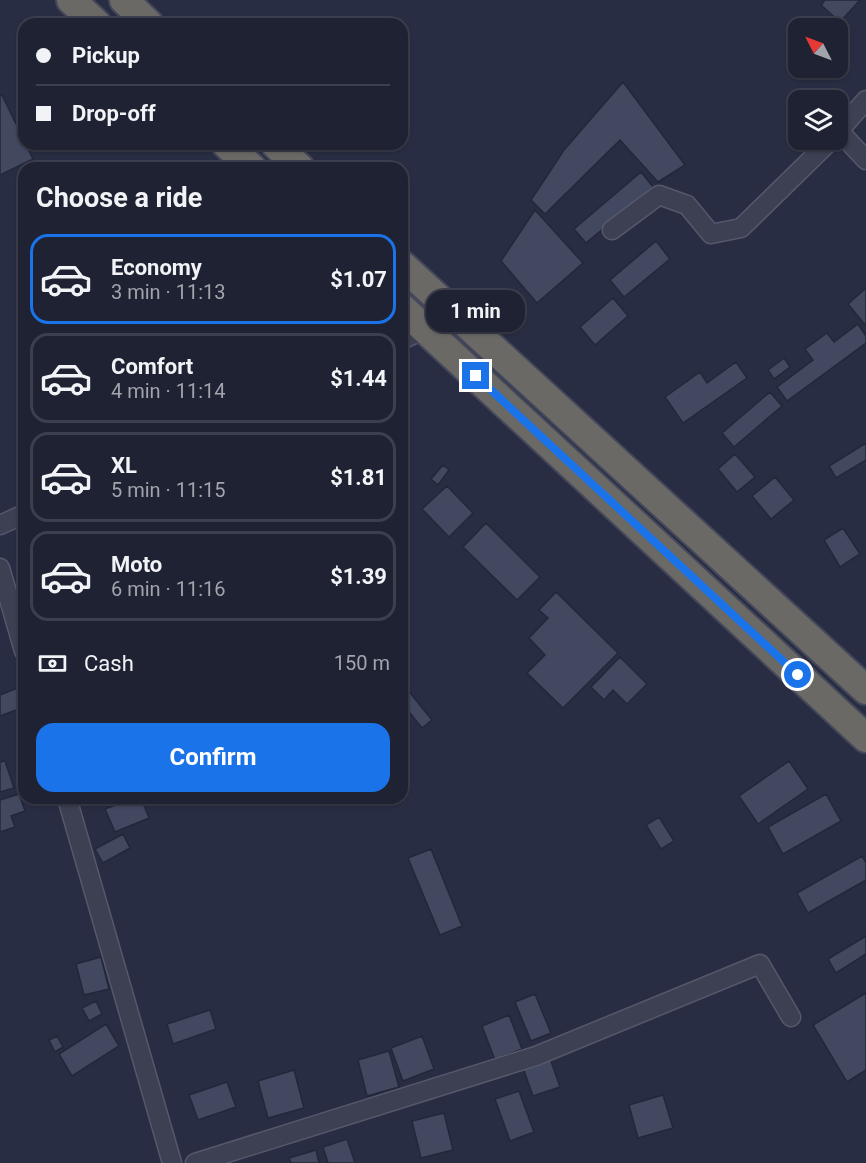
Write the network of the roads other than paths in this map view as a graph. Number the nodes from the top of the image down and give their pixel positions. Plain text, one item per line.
1 (71, 0) edge
2 (124, 0) edge
3 (90, 18) edge
4 (143, 18) edge
5 (866, 100) edge
6 (848, 121) edge
7 (848, 145) edge
8 (232, 150) edge
9 (281, 150) edge
10 (821, 150) edge
11 (866, 160) edge
12 (246, 162) edge
13 (294, 162) edge
14 (612, 230) dead end
15 (408, 270) edge
16 (414, 334) edge
17 (18, 517) edge
18 (0, 525) edge
19 (0, 568) edge
20 (18, 630) edge
21 (866, 690) edge
22 (866, 738) edge
23 (69, 804) edge
24 (791, 1017) dead end
25 (172, 1163) edge
26 (195, 1163) edge

1 - 3 highway
2 - 4 highway
5 - 6 street
7 - 11 street
8 - 12 highway
9 - 13 highway
10 - 14 street
15 - 21 highway
16 - 22 highway
17 - 18 street
19 - 20 street
23 - 25 street
24 - 26 street

